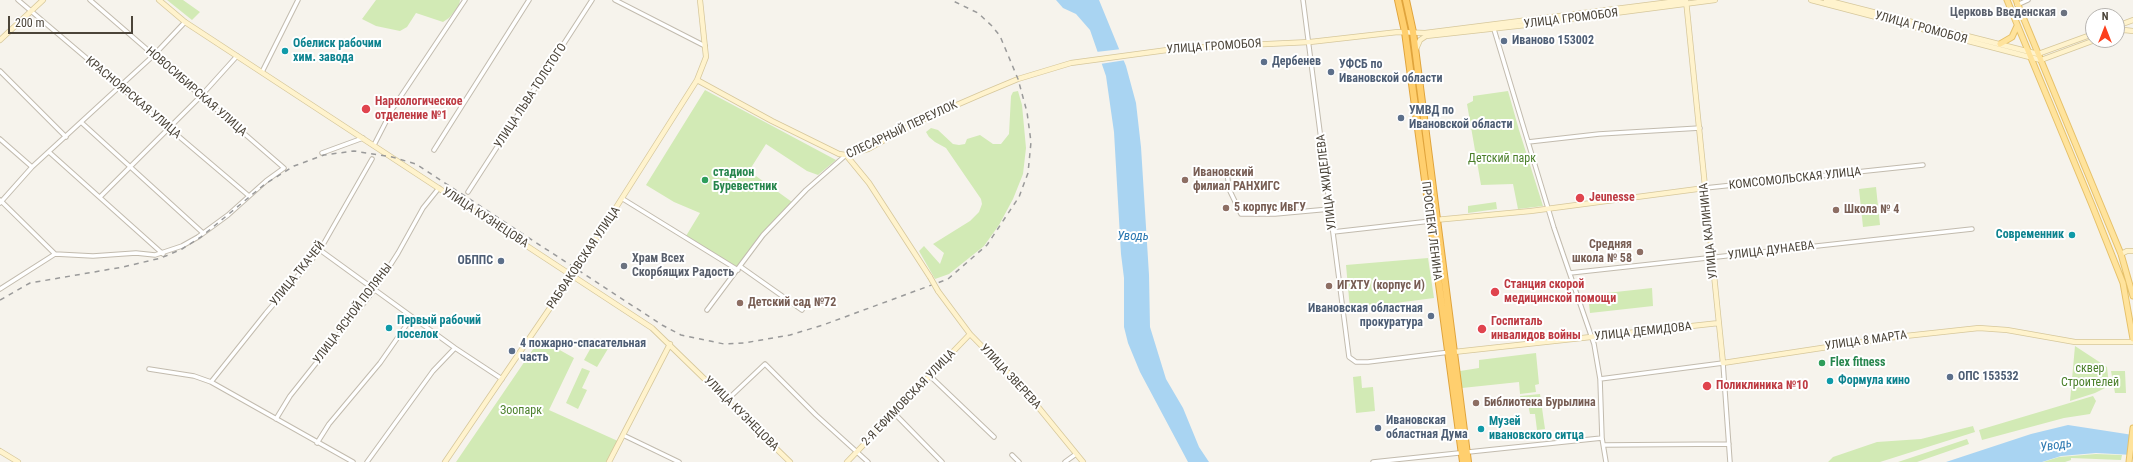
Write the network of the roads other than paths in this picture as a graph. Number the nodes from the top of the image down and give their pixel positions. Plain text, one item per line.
1 (18, 0) edge
2 (43, 0) edge
3 (90, 0) edge
4 (159, 0) edge
5 (298, 0) edge
6 (465, 0) edge
7 (529, 0) edge
8 (592, 0) edge
9 (615, 0) edge
10 (700, 0) edge
11 (1304, 0) edge
12 (1398, 0) edge
13 (1406, 0) edge
14 (1715, 0) edge
15 (1811, 0) edge
16 (1826, 0) edge
17 (2007, 0) edge
18 (2028, 0) edge
19 (1686, 1) edge
20 (2016, 2) edge
21 (31, 12) junction
22 (184, 22) junction
23 (2017, 25) junction
24 (1493, 27) junction
25 (1405, 32) junction
26 (1413, 32) junction
27 (1426, 36) junction
28 (2085, 37) edge
29 (0, 40) edge
30 (1310, 42) junction
31 (2000, 44) junction
32 (2085, 44) edge
33 (706, 46) junction
34 (1415, 51) junction
35 (2028, 51) junction
36 (2038, 54) junction
37 (154, 55) junction
38 (237, 56) junction
39 (2031, 57) junction
40 (2041, 60) junction
41 (0, 71) edge
42 (262, 72) junction
43 (1018, 79) joint
44 (697, 80) junction
45 (119, 87) junction
46 (200, 97) junction
47 (82, 123) junction
48 (169, 128) junction
49 (1700, 128) junction
50 (66, 137) junction
51 (363, 138) junction
52 (0, 139) edge
53 (1528, 142) junction
54 (2075, 144) junction
55 (374, 145) junction
56 (2068, 147) junction
57 (434, 150) dead end
58 (49, 152) junction
59 (322, 153) dead end
60 (846, 155) junction
61 (372, 159) dead end
62 (1923, 165) dead end
63 (32, 167) junction
64 (129, 167) junction
65 (1227, 172) dead end
66 (2092, 184) junction
67 (2084, 187) junction
68 (439, 188) junction
69 (1705, 188) junction
70 (468, 192) dead end
71 (250, 196) junction
72 (100, 197) junction
73 (623, 199) junction
74 (1, 202) edge
75 (1548, 208) junction
76 (1330, 209) junction
77 (1434, 220) junction
78 (1972, 229) dead end
79 (1333, 232) junction
80 (203, 233) junction
81 (320, 250) junction
82 (2133, 251) edge
83 (55, 254) junction
84 (163, 254) junction
85 (2121, 254) junction
86 (1712, 258) junction
87 (740, 268) junction
88 (1570, 273) junction
89 (573, 275) junction
90 (0, 289) edge
91 (374, 289) junction
92 (2133, 296) edge
93 (707, 310) dead end
94 (802, 310) dead end
95 (412, 317) junction
96 (1719, 323) junction
97 (970, 334) junction
98 (1592, 337) junction
99 (2133, 340) edge
100 (670, 344) junction
101 (455, 348) junction
102 (1451, 352) junction
103 (1354, 361) joint
104 (1722, 363) junction
105 (149, 369) dead end
106 (930, 376) junction
107 (502, 379) junction
108 (1600, 379) junction
109 (211, 382) junction
110 (727, 400) junction
111 (894, 413) junction
112 (276, 419) junction
113 (2133, 428) edge
114 (623, 435) junction
115 (994, 437) dead end
116 (1602, 438) junction
117 (317, 443) junction
118 (1729, 444) junction
119 (1604, 445) junction
120 (0, 451) edge
121 (1465, 451) junction
122 (857, 452) junction
123 (1076, 454) junction
124 (1012, 455) dead end
125 (18, 462) edge
126 (352, 462) edge
127 (367, 462) edge
128 (445, 462) edge
129 (609, 462) edge
130 (678, 462) edge
131 (790, 462) edge
132 (847, 462) edge
133 (868, 462) edge
134 (942, 462) edge
135 (1019, 462) edge
136 (1065, 462) edge
137 (1083, 462) edge
138 (1373, 462) edge
139 (1463, 462) edge
140 (1468, 462) edge
141 (1606, 462) edge
142 (1730, 462) edge
143 (2129, 462) edge

1 - 21 street, КРАСНОЯРСКАЯ УЛИЦА
2 - 21 main road
3 - 37 street, НОВОСИБИРСКАЯ УЛИЦА
4 - 22 main road, УЛИЦА КУЗНЕЦОВА
5 - 42 street
6 - 55 street
7 - 57 street
8 - 70 street, УЛИЦА ЛЬВА ТОЛСТОГО
9 - 33 street
10 - 33 main road, РАБФАКОВСКАЯ УЛИЦА
11 - 30 street, УЛИЦА ЖИДЕЛЕВА
12 - 25 highway, ПРОСПЕКТ ЛЕНИНА
13 - 26 highway, ПРОСПЕКТ ЛЕНИНА
14 - 19 main road, УЛИЦА ГРОМОБОЯ
15 - 39 main road, УЛИЦА ГРОМОБОЯ
16 - 31 main road, УЛИЦА ГРОМОБОЯ
17 - 23 main road
18 - 20 street
19 - 24 main road, УЛИЦА ГРОМОБОЯ
19 - 49 main road, УЛИЦА КАЛИНИНА
20 - 36 main road
21 - 29 main road
21 - 45 street, КРАСНОЯРСКАЯ УЛИЦА
22 - 37 street
22 - 38 main road, УЛИЦА КУЗНЕЦОВА
23 - 31 main road
23 - 35 main road
24 - 26 main road, УЛИЦА ГРОМОБОЯ
24 - 27 main road, УЛИЦА ГРОМОБОЯ
24 - 53 street
25 - 26 main road, УЛИЦА ГРОМОБОЯ
25 - 30 main road, УЛИЦА ГРОМОБОЯ
25 - 77 highway, ПРОСПЕКТ ЛЕНИНА
26 - 27 main road, УЛИЦА ГРОМОБОЯ
26 - 34 highway, ПРОСПЕКТ ЛЕНИНА
27 - 34 main road
28 - 36 main road
30 - 43 main road, УЛИЦА ГРОМОБОЯ
30 - 76 street, УЛИЦА ЖИДЕЛЕВА
31 - 35 main road, УЛИЦА ГРОМОБОЯ
32 - 40 main road
33 - 44 main road, РАБФАКОВСКАЯ УЛИЦА
34 - 77 highway, ПРОСПЕКТ ЛЕНИНА
35 - 36 main road, УЛИЦА ГРОМОБОЯ
35 - 39 main road
36 - 40 main road
37 - 45 street
37 - 46 street, НОВОСИБИРСКАЯ УЛИЦА
38 - 42 main road, УЛИЦА КУЗНЕЦОВА
38 - 46 street
39 - 40 main road, УЛИЦА ГРОМОБОЯ
39 - 56 main road
40 - 54 main road
41 - 50 street
42 - 51 main road, УЛИЦА КУЗНЕЦОВА
43 - 60 main road, СЛЕСАРНЫЙ ПЕРЕУЛОК
44 - 60 main road
44 - 73 main road, РАБФАКОВСКАЯ УЛИЦА
45 - 47 street
45 - 48 street, КРАСНОЯРСКАЯ УЛИЦА
46 - 48 street
46 - 71 street, НОВОСИБИРСКАЯ УЛИЦА
47 - 50 street
47 - 64 street
48 - 64 street
48 - 71 street, КРАСНОЯРСКАЯ УЛИЦА
49 - 53 street
49 - 69 main road, УЛИЦА КАЛИНИНА
50 - 58 street
51 - 55 main road, УЛИЦА КУЗНЕЦОВА
51 - 59 street
52 - 63 street
53 - 75 street
54 - 56 main road
54 - 66 main road
55 - 68 main road, УЛИЦА КУЗНЕЦОВА
56 - 67 main road
58 - 63 street
58 - 72 street
60 - 87 street, СЛЕСАРНЫЙ ПЕРЕУЛОК
60 - 97 main road, УЛИЦА ЗВЕРЕВА, bridge
61 - 81 street, УЛИЦА ТКАЧЕЙ
62 - 69 street, КОМСОМОЛЬСКАЯ УЛИЦА
63 - 74 street
64 - 72 street
64 - 80 street
65 - 76 street
66 - 67 main road
66 - 85 main road
67 - 99 main road
68 - 89 main road, УЛИЦА КУЗНЕЦОВА
68 - 91 street, УЛИЦА ЯСНОЙ ПОЛЯНЫ
69 - 75 main road, КОМСОМОЛЬСКАЯ УЛИЦА
69 - 86 main road, УЛИЦА КАЛИНИНА
71 - 80 street
72 - 84 street
73 - 87 street
73 - 89 main road, РАБФАКОВСКАЯ УЛИЦА
74 - 83 street
75 - 77 main road, КОМСОМОЛЬСКАЯ УЛИЦА
75 - 88 street
76 - 79 street, УЛИЦА ЖИДЕЛЕВА
77 - 79 street, КОМСОМОЛЬСКАЯ УЛИЦА
77 - 102 highway, ПРОСПЕКТ ЛЕНИНА
78 - 86 street, УЛИЦА ДУНАЕВА
79 - 103 street, УЛИЦА ЖИДЕЛЕВА
80 - 84 street
81 - 91 street
81 - 109 street, УЛИЦА ТКАЧЕЙ
82 - 85 main road
83 - 84 street
83 - 90 street
85 - 92 main road
86 - 88 street, УЛИЦА ДУНАЕВА
86 - 96 main road, УЛИЦА КАЛИНИНА
87 - 93 street, СЛЕСАРНЫЙ ПЕРЕУЛОК
87 - 94 street
88 - 98 street
89 - 100 main road, УЛИЦА КУЗНЕЦОВА
89 - 107 main road, РАБФАКОВСКАЯ УЛИЦА
91 - 95 street
91 - 112 street, УЛИЦА ЯСНОЙ ПОЛЯНЫ
95 - 101 street
95 - 117 street
96 - 98 main road, УЛИЦА ДЕМИДОВА
96 - 104 main road, УЛИЦА КАЛИНИНА
97 - 106 main road, 2-Я ЕФИМОВСКАЯ УЛИЦА
97 - 123 main road, УЛИЦА ЗВЕРЕВА
98 - 102 main road, УЛИЦА ДЕМИДОВА
98 - 108 street
99 - 104 main road, УЛИЦА 8 МАРТА
100 - 110 main road, УЛИЦА КУЗНЕЦОВА
100 - 114 main road
101 - 107 street
101 - 127 street
102 - 103 street, УЛИЦА ДЕМИДОВА
102 - 121 highway, ПРОСПЕКТ ЛЕНИНА
104 - 108 street, УЛИЦА 8 МАРТА
104 - 118 street, УЛИЦА КАЛИНИНА
105 - 109 street
106 - 111 main road, 2-Я ЕФИМОВСКАЯ УЛИЦА
106 - 115 street
107 - 128 main road, РАБФАКОВСКАЯ УЛИЦА
108 - 116 street
109 - 112 street
110 - 122 street
110 - 131 main road, УЛИЦА КУЗНЕЦОВА
111 - 122 main road, 2-Я ЕФИМОВСКАЯ УЛИЦА
111 - 134 street
112 - 117 street
113 - 143 main road
114 - 129 main road
114 - 130 street
116 - 119 street
116 - 121 street
117 - 126 street
118 - 119 street
118 - 142 street, УЛИЦА КАЛИНИНА
119 - 141 street
120 - 125 main road
121 - 138 street
121 - 139 highway, ПРОСПЕКТ ЛЕНИНА
121 - 140 highway, ПРОСПЕКТ ЛЕНИНА
122 - 132 main road, 2-Я ЕФИМОВСКАЯ УЛИЦА
122 - 133 street
123 - 136 street
123 - 137 main road, УЛИЦА ЗВЕРЕВА
124 - 135 street

